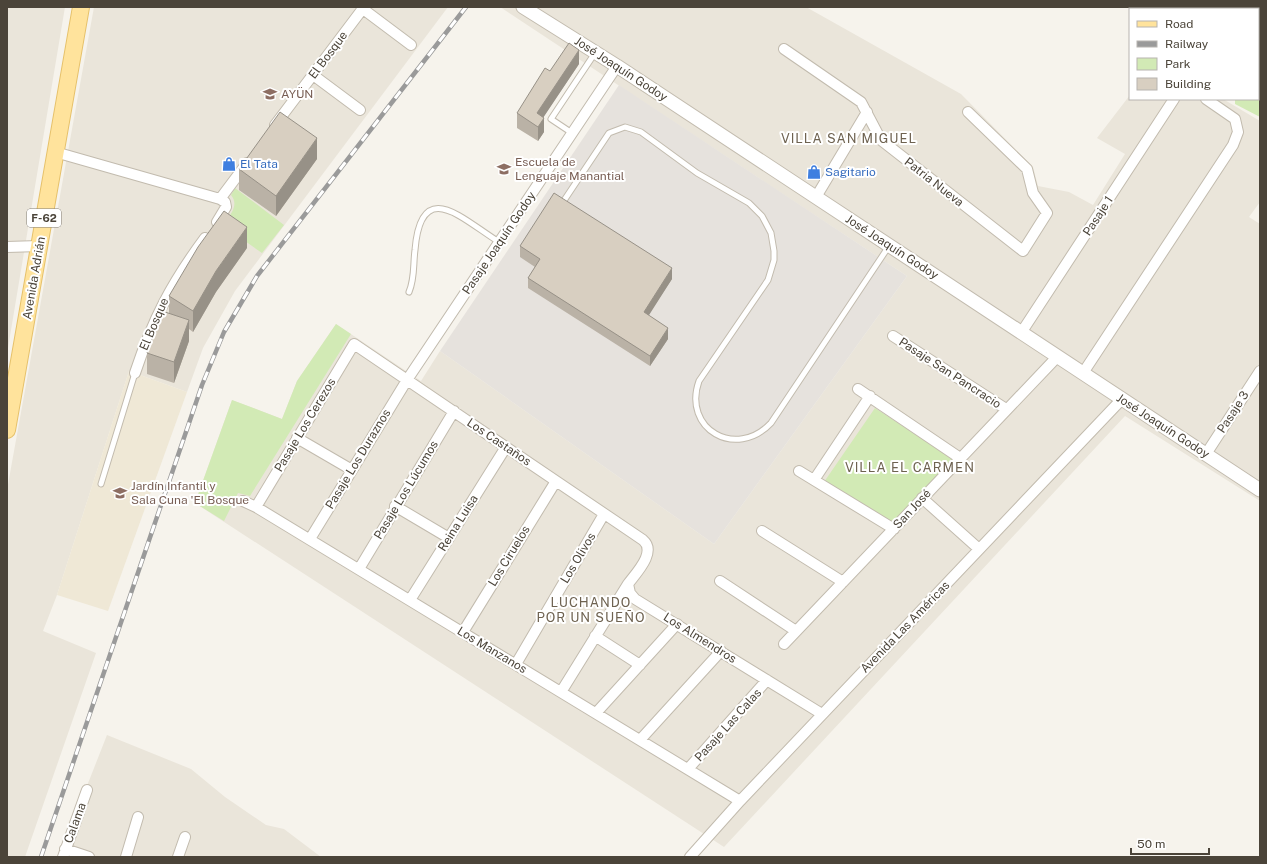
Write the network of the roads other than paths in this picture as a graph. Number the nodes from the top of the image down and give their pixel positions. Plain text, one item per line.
1 (81, 7) edge
2 (523, 7) edge
3 (363, 8) edge
4 (411, 45) dead end
5 (784, 49) dead end
6 (595, 52) junction
7 (617, 66) junction
8 (313, 75) junction
9 (1173, 100) edge
10 (1208, 100) edge
11 (360, 110) dead end
12 (867, 112) junction
13 (968, 112) dead end
14 (271, 131) edge
15 (572, 133) junction
16 (55, 152) junction
17 (253, 155) edge
18 (816, 197) junction
19 (220, 198) junction
20 (563, 202) edge
21 (499, 242) junction
22 (39, 246) junction
23 (889, 246) junction
24 (7, 247) edge
25 (409, 292) dead end
26 (1021, 333) junction
27 (893, 336) dead end
28 (354, 344) joint
29 (1058, 356) junction
30 (1260, 371) edge
31 (135, 373) joint
32 (1083, 373) junction
33 (407, 380) junction
34 (858, 389) dead end
35 (870, 396) junction
36 (1122, 399) junction
37 (1006, 409) junction
38 (454, 411) junction
39 (7, 430) edge
40 (297, 438) junction
41 (506, 447) junction
42 (1206, 454) junction
43 (960, 458) junction
44 (352, 470) junction
45 (799, 471) dead end
46 (814, 480) junction
47 (556, 481) junction
48 (101, 484) dead end
49 (1260, 490) edge
50 (922, 498) junction
51 (243, 501) dead end
52 (256, 506) junction
53 (396, 506) junction
54 (604, 514) junction
55 (894, 529) junction
56 (762, 531) dead end
57 (449, 538) junction
58 (310, 539) junction
59 (979, 549) junction
60 (359, 569) junction
61 (720, 581) dead end
62 (843, 582) junction
63 (628, 584) junction
64 (410, 600) junction
65 (677, 624) junction
66 (463, 632) junction
67 (796, 632) junction
68 (596, 636) junction
69 (784, 644) dead end
70 (721, 651) junction
71 (516, 664) junction
72 (640, 664) junction
73 (767, 680) junction
74 (561, 692) junction
75 (596, 713) junction
76 (822, 714) junction
77 (640, 740) junction
78 (688, 769) junction
79 (87, 790) dead end
80 (740, 801) junction
81 (138, 817) dead end
82 (185, 837) dead end
83 (64, 853) edge
84 (89, 857) edge
85 (126, 857) edge
86 (178, 857) edge
87 (690, 857) edge

1 - 16 main road, Avenida Adrián / F-62
2 - 6 street, José Joaquín Godoy
3 - 4 street
3 - 8 street, El Bosque
5 - 12 street, Patria Nueva
6 - 7 street, José Joaquín Godoy
6 - 15 lane
7 - 15 street, Pasaje Joaquín Godoy
7 - 18 street, José Joaquín Godoy
8 - 11 street
8 - 14 street, El Bosque
9 - 26 street, Pasaje 1
10 - 32 street
12 - 13 street, Patria Nueva
12 - 18 street
15 - 21 street, Pasaje Joaquín Godoy
16 - 19 street
16 - 22 main road, Avenida Adrián / F-62
17 - 19 street
18 - 23 street, José Joaquín Godoy
19 - 31 street, El Bosque
20 - 23 lane
21 - 25 lane
21 - 33 street, Pasaje Joaquín Godoy
22 - 24 street
22 - 39 main road, Avenida Adrián / F-62
23 - 26 street, José Joaquín Godoy
26 - 29 street, José Joaquín Godoy
27 - 37 street, Pasaje San Pancracio
28 - 33 street, Los Castaños
28 - 40 street, Pasaje Los Cerezos
29 - 32 street, José Joaquín Godoy
29 - 37 street, San José
30 - 42 street, Pasaje 3
31 - 48 lane
32 - 36 street, José Joaquín Godoy
33 - 38 street, Los Castaños
33 - 44 street, Pasaje Los Duraznos
34 - 35 street
35 - 43 street
35 - 46 street
36 - 42 street, José Joaquín Godoy
36 - 59 street, Avenida Las Américas
37 - 43 street, San José
38 - 41 street, Los Castaños
38 - 53 street, Pasaje Los Lúcumos
40 - 44 street
40 - 52 street, Pasaje Los Cerezos
41 - 47 street, Los Castaños
41 - 57 street, Reina Luisa
42 - 49 street, José Joaquín Godoy
43 - 50 street, San José
44 - 58 street, Pasaje Los Duraznos
45 - 46 street
46 - 55 street
47 - 54 street, Los Castaños
47 - 66 street, Los Ciruelos
50 - 55 street, San José
50 - 59 street
51 - 52 street, Los Manzanos
52 - 58 street, Los Manzanos
53 - 57 street
53 - 60 street, Pasaje Los Lúcumos
54 - 63 street, Los Castaños
54 - 71 street, Los Olivos
55 - 62 street, San José
56 - 62 street
57 - 64 street, Reina Luisa
58 - 60 street, Los Manzanos
59 - 76 street, Avenida Las Américas
60 - 64 street, Los Manzanos
61 - 67 street
62 - 67 street, San José
63 - 65 street, Los Almendros
63 - 68 street
64 - 66 street, Los Manzanos
65 - 70 street, Los Almendros
65 - 72 street
66 - 71 street, Los Manzanos
67 - 69 street, San José
68 - 72 street
68 - 74 street
70 - 73 street, Los Almendros
70 - 77 street
71 - 74 street, Los Manzanos
72 - 75 street
73 - 76 street, Los Almendros
73 - 78 street, Pasaje Las Calas
74 - 75 street, Los Manzanos
75 - 77 street, Los Manzanos
76 - 80 street, Avenida Las Américas
77 - 78 street, Los Manzanos
78 - 80 street, Los Manzanos
79 - 83 street, Calama
80 - 87 street, Avenida Las Américas
81 - 85 street
82 - 86 street
83 - 84 street

